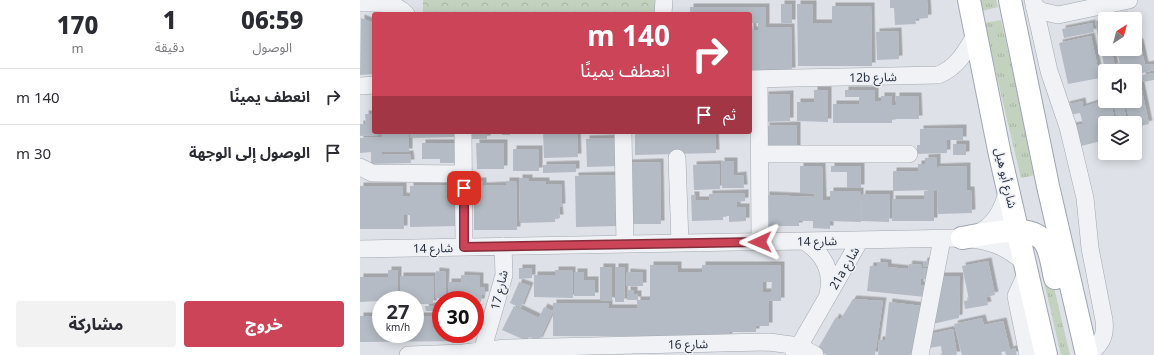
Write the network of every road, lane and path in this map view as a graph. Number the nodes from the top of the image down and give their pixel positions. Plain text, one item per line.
1 (664, 0) edge
2 (969, 0) edge
3 (1010, 0) edge
4 (1129, 0) edge
5 (360, 3) edge
6 (1034, 3) edge
7 (403, 7) edge
8 (664, 12) edge
9 (976, 34) junction
10 (754, 79) edge
11 (360, 86) edge
12 (372, 86) edge
13 (463, 134) edge
14 (623, 134) edge
15 (759, 154) junction
16 (909, 154) dead end
17 (677, 158) dead end
18 (360, 167) edge
19 (464, 174) junction
20 (1008, 188) junction
21 (1017, 230) junction
22 (952, 238) junction
23 (860, 240) junction
24 (760, 242) junction
25 (806, 242) junction
26 (680, 243) junction
27 (625, 244) junction
28 (503, 246) junction
29 (464, 247) junction
30 (360, 249) edge
31 (1026, 267) junction
32 (828, 296) junction
33 (604, 350) edge
34 (796, 351) edge
35 (482, 353) edge
36 (408, 355) edge
37 (815, 355) edge
38 (920, 355) edge
39 (1028, 355) edge
40 (1046, 355) edge
41 (1087, 355) edge

1 - 8 street
2 - 9 main road, شارع أبو هيل
3 - 41 main road
4 - 6 street
5 - 7 street
6 - 41 street
9 - 10 street, 12b شارع
9 - 20 main road, شارع أبو هيل
10 - 15 street
11 - 12 street
13 - 19 street
14 - 27 street
15 - 16 street
15 - 24 street
17 - 26 street
18 - 19 street
19 - 29 street
20 - 21 main road, شارع أبو هيل
20 - 22 street, شارع 14
21 - 22 main road
21 - 31 main road, شارع أبو هيل
21 - 41 main road
22 - 23 street, شارع 14
22 - 31 street, شارع 14
22 - 38 street
23 - 25 street, شارع 14
23 - 32 street, 21a شارع
24 - 25 street, شارع 14
24 - 26 street, شارع 14
25 - 32 street, 21a شارع
26 - 27 street, شارع 14
27 - 28 street, شارع 14
28 - 29 street, شارع 14
28 - 35 street, شارع 17
29 - 30 street, شارع 14
31 - 39 street
31 - 40 main road, شارع أبو هيل
32 - 34 street, 21a شارع
33 - 34 street, شارع 16
33 - 35 street, شارع 16
34 - 37 street
35 - 36 street, شارع 16

